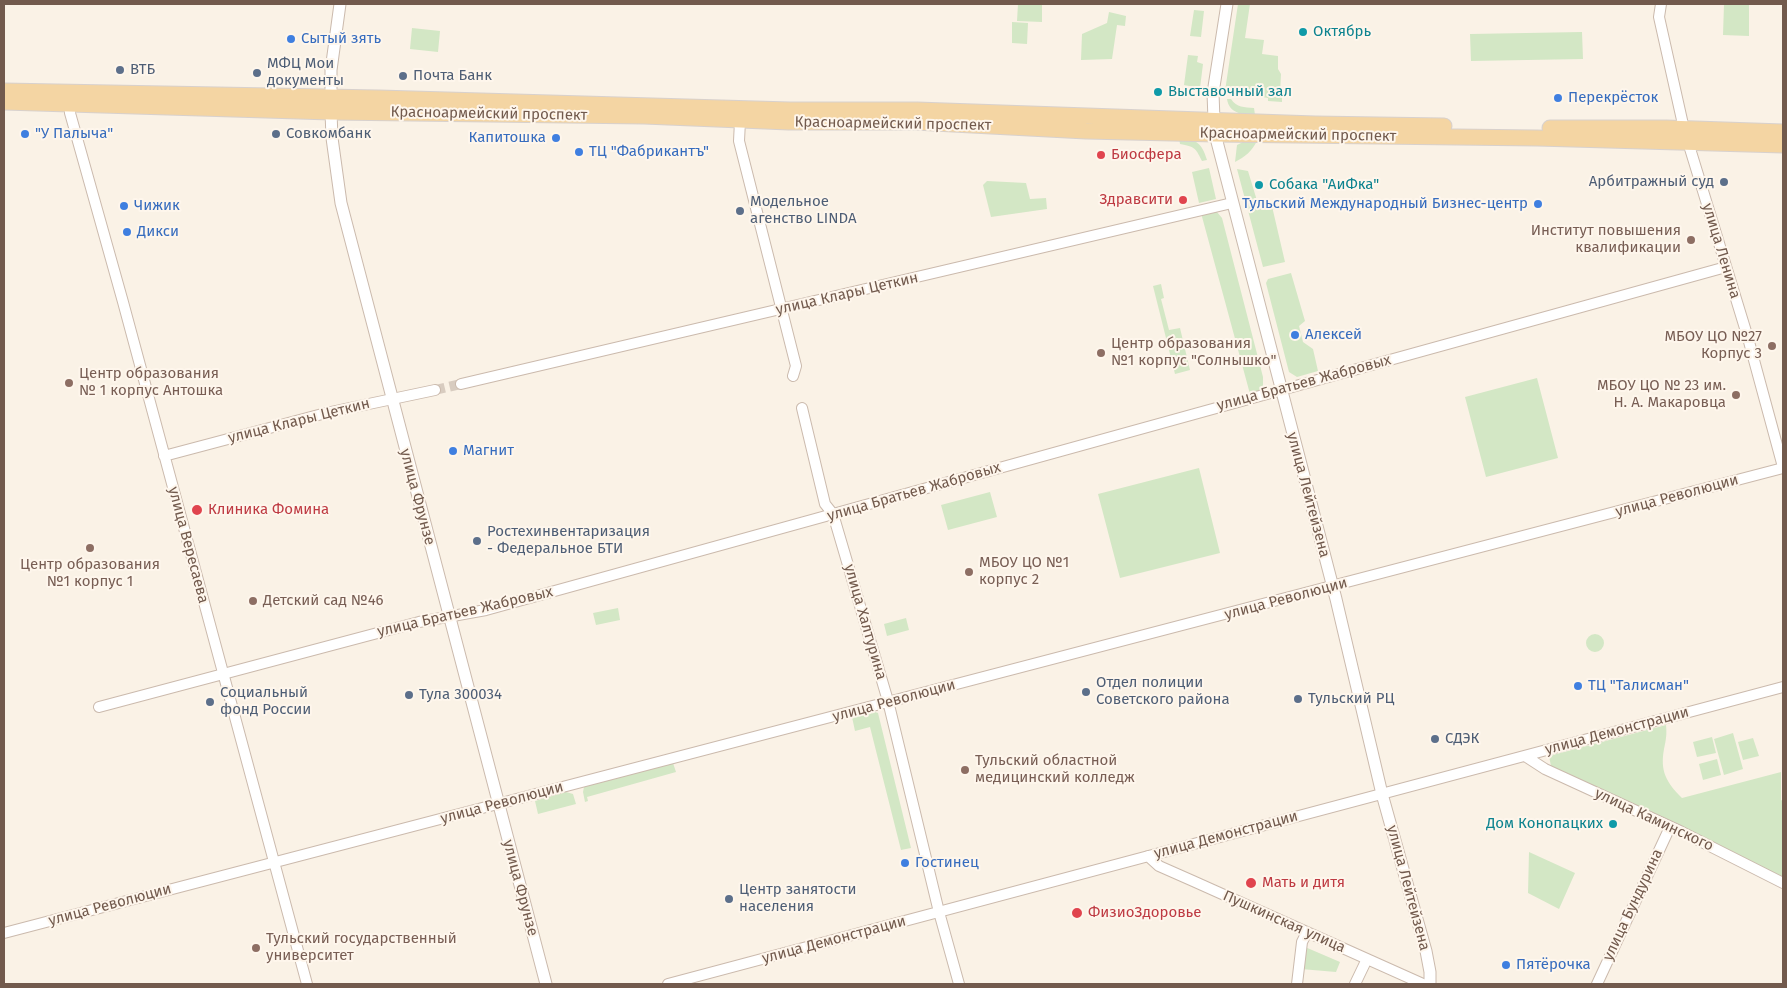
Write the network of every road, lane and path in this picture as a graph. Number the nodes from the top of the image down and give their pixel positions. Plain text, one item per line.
1 (340, 4) edge
2 (1227, 4) edge
3 (1660, 4) edge
4 (4, 90) edge
5 (4, 102) edge
6 (70, 105) junction
7 (331, 105) junction
8 (740, 121) junction
9 (1214, 127) junction
10 (1783, 132) edge
11 (1686, 136) junction
12 (1783, 145) edge
13 (1232, 203) junction
14 (1726, 267) junction
15 (781, 309) junction
16 (793, 376) dead end
17 (462, 384) tunnel mouth
18 (435, 390) tunnel mouth
19 (1281, 390) junction
20 (392, 399) junction
21 (802, 408) dead end
22 (164, 456) junction
23 (1783, 467) edge
24 (834, 514) junction
25 (1332, 587) junction
26 (451, 618) junction
27 (222, 674) junction
28 (1783, 687) edge
29 (888, 701) junction
30 (99, 707) dead end
31 (1525, 756) junction
32 (1382, 794) junction
33 (498, 804) junction
34 (1670, 827) junction
35 (1148, 856) junction
36 (275, 862) junction
37 (1783, 883) edge
38 (939, 912) junction
39 (1307, 932) junction
40 (4, 933) edge
41 (1367, 959) junction
42 (307, 984) edge
43 (546, 984) edge
44 (668, 984) edge
45 (959, 984) edge
46 (1297, 984) edge
47 (1355, 984) edge
48 (1423, 984) edge
49 (1430, 984) edge
50 (1597, 984) edge

1 - 7 street, улица Фрунзе
2 - 9 street, улица Лейтейзена
3 - 11 street, улица Ленина
4 - 7 main road, Красноармейский проспект
5 - 6 main road, Красноармейский проспект
6 - 7 main road, Красноармейский проспект
6 - 22 street, улица Вересаева
7 - 8 main road, Красноармейский проспект
7 - 9 main road, Красноармейский проспект
7 - 20 street, улица Фрунзе
8 - 9 main road, Красноармейский проспект
8 - 15 street
9 - 11 main road, Красноармейский проспект
9 - 13 street, улица Лейтейзена
10 - 11 main road, Красноармейский проспект
11 - 12 main road, Красноармейский проспект
11 - 14 street, улица Ленина
13 - 15 street, улица Клары Цеткин
13 - 19 street, улица Лейтейзена
14 - 19 street, улица Братьев Жабровых
14 - 23 street, улица Ленина
15 - 16 street
15 - 17 street, улица Клары Цеткин
18 - 20 street, улица Клары Цеткин
19 - 24 street, улица Братьев Жабровых
19 - 25 street, улица Лейтейзена
20 - 22 street, улица Клары Цеткин
20 - 26 street, улица Фрунзе
21 - 24 street, улица Халтурина
22 - 27 street, улица Вересаева
23 - 25 street, улица Революции
24 - 26 street, улица Братьев Жабровых
24 - 29 street, улица Халтурина
25 - 29 street, улица Революции
25 - 32 street, улица Лейтейзена
26 - 27 street, улица Братьев Жабровых
26 - 33 street, улица Фрунзе
27 - 30 street, улица Братьев Жабровых
27 - 36 street, улица Вересаева
28 - 31 street, улица Демонстрации
29 - 33 street, улица Революции
29 - 38 street, улица Халтурина
31 - 32 street, улица Демонстрации
31 - 34 street, улица Каминского
32 - 35 street, улица Демонстрации
32 - 49 street, улица Лейтейзена
33 - 36 street, улица Революции
33 - 43 street, улица Фрунзе
34 - 37 street, улица Каминского
34 - 50 street, улица Бундурина
35 - 38 street, улица Демонстрации
35 - 39 street, Пушкинская улица
36 - 40 street, улица Революции
36 - 42 street, улица Вересаева
38 - 44 street, улица Демонстрации
38 - 45 street, улица Халтурина
39 - 41 street, Пушкинская улица
39 - 46 street
41 - 47 street
41 - 48 street, Пушкинская улица

